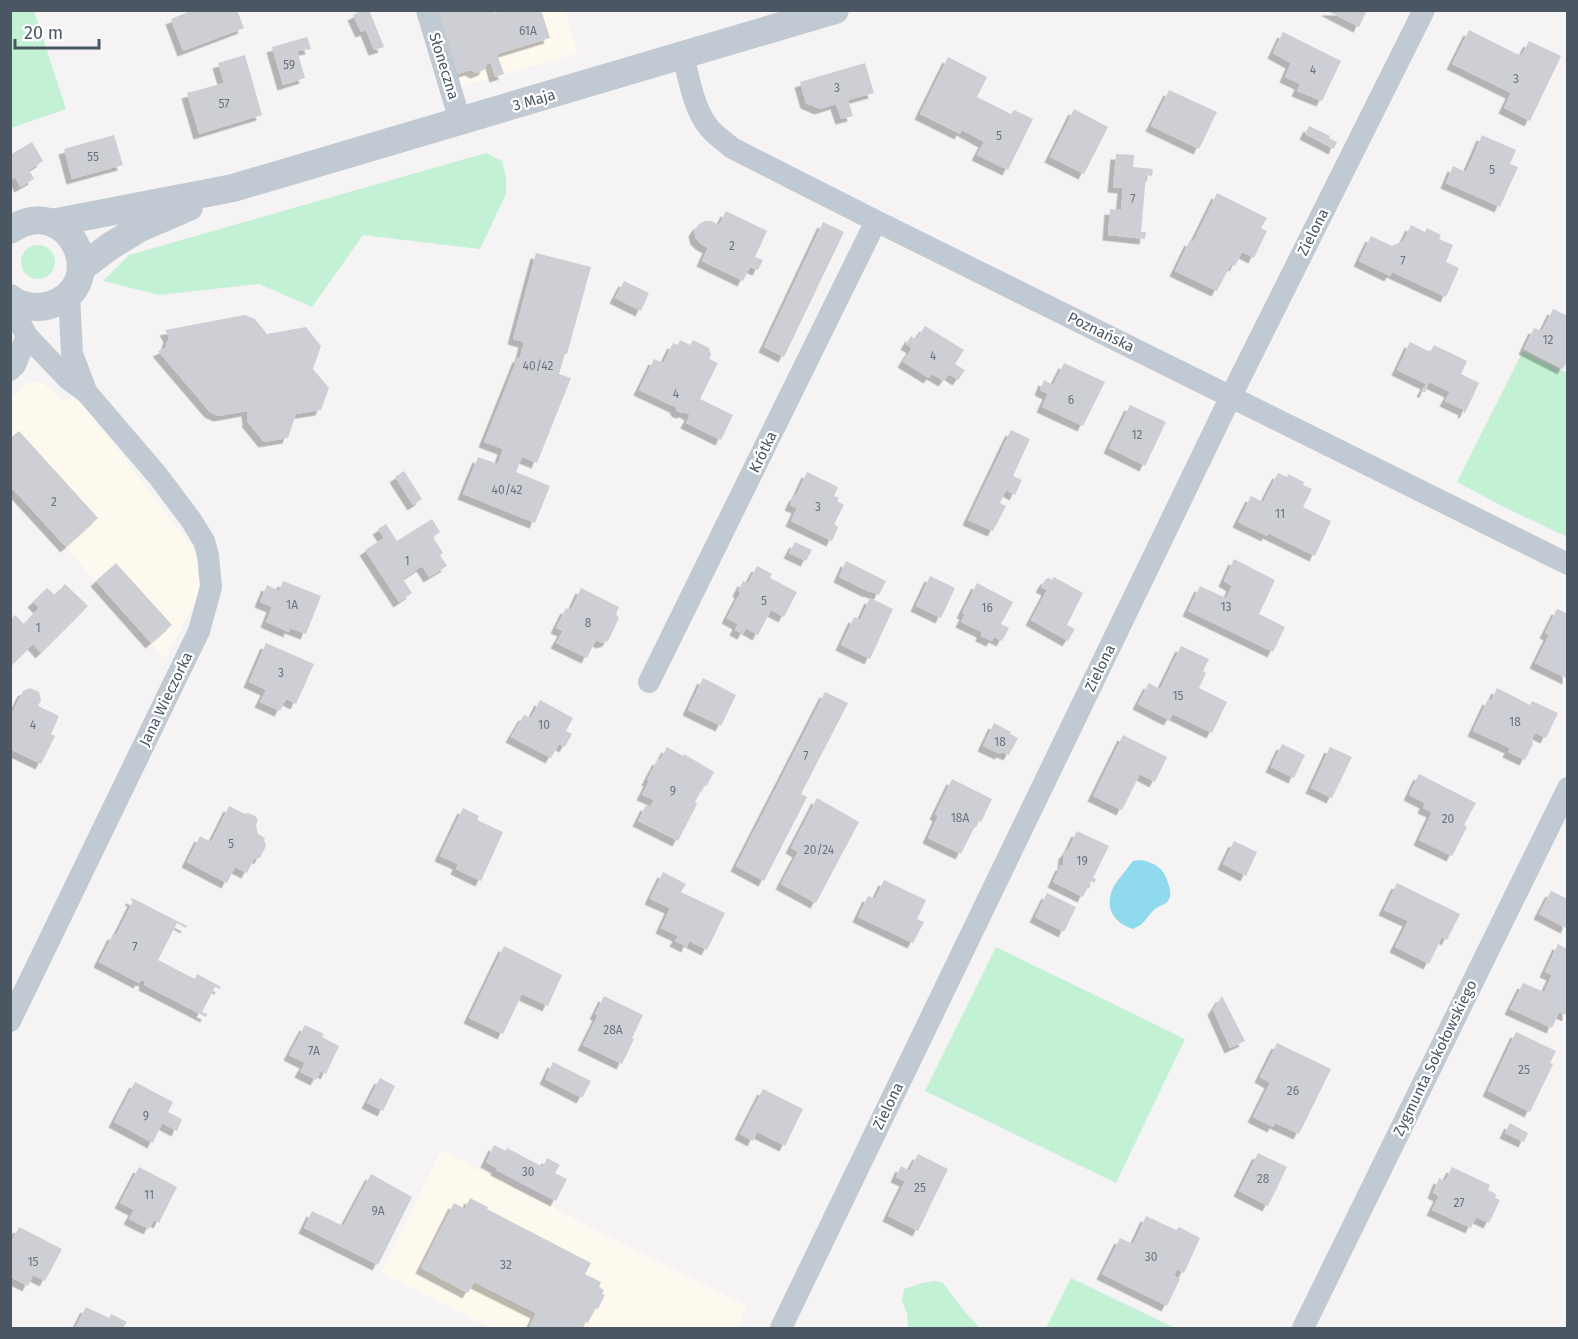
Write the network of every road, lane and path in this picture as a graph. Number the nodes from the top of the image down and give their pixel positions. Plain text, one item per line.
1 (427, 10) edge
2 (835, 10) edge
3 (1424, 10) edge
4 (683, 56) junction
5 (460, 121) junction
6 (232, 188) junction
7 (876, 221) junction
8 (52, 222) junction
9 (13, 227) edge
10 (81, 268) junction
11 (69, 294) junction
12 (10, 298) edge
13 (10, 304) edge
14 (27, 336) junction
15 (10, 370) edge
16 (87, 393) junction
17 (1231, 396) junction
18 (1568, 564) edge
19 (649, 682) dead end
20 (1568, 788) edge
21 (10, 1021) edge
22 (781, 1329) edge
23 (1303, 1329) edge

1 - 5 street, Słoneczna
2 - 4 street, 3 Maja
3 - 17 street, Zielona
4 - 5 street, 3 Maja
4 - 7 street, Poznańska
5 - 6 street, 3 Maja
6 - 8 street, 3 Maja
6 - 10 street, 3 Maja
7 - 17 street, Poznańska
7 - 19 street, Krótka
8 - 9 street, 3 Maja
8 - 10 street
10 - 11 street
11 - 12 street
11 - 16 street, Jana Wieczorka
13 - 14 street, Jana Wieczorka
14 - 15 street
14 - 16 street, Jana Wieczorka
16 - 21 street, Jana Wieczorka
17 - 18 street, Poznańska
17 - 22 street, Zielona
20 - 23 street, Zygmunta Sokołowskiego

